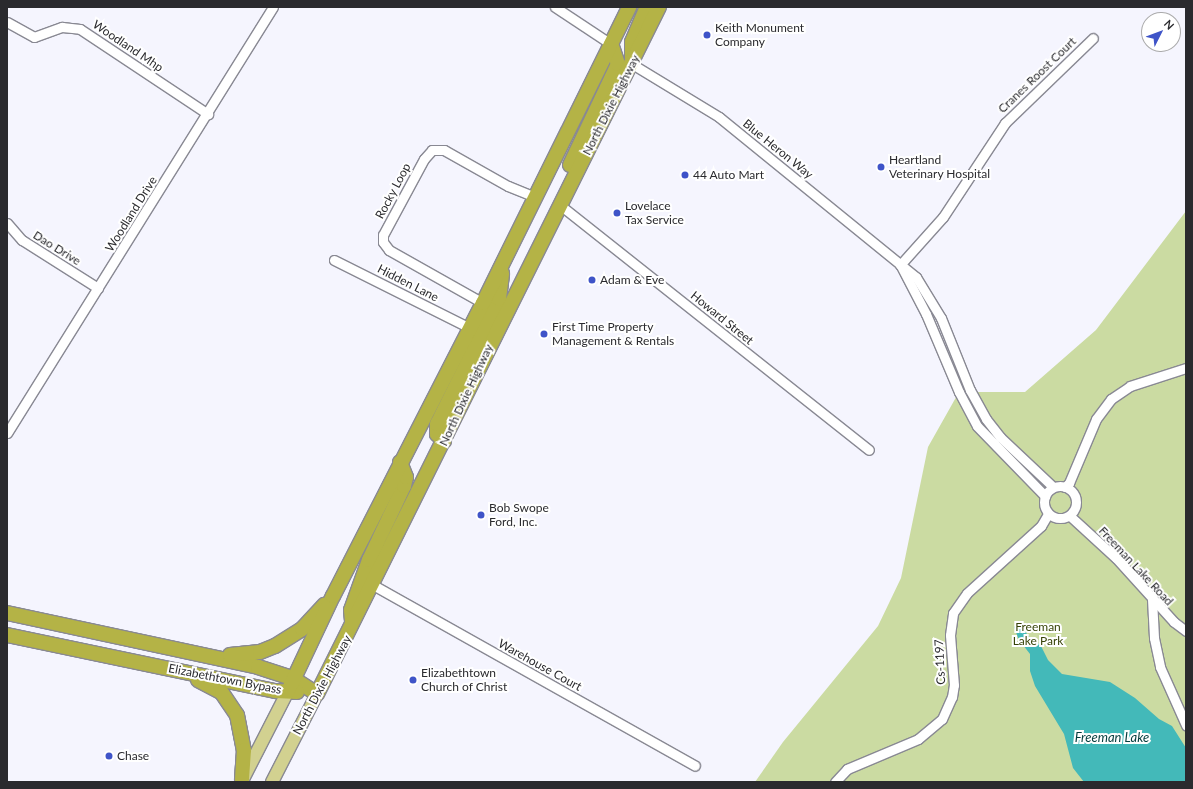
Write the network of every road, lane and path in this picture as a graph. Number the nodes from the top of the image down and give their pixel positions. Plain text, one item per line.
1 (273, 7) edge
2 (555, 7) edge
3 (630, 7) edge
4 (647, 7) edge
5 (660, 7) edge
6 (7, 22) edge
7 (1093, 38) dead end
8 (611, 44) junction
9 (632, 64) junction
10 (208, 114) junction
11 (535, 197) junction
12 (560, 205) junction
13 (7, 223) edge
14 (334, 260) dead end
15 (502, 265) junction
16 (900, 265) junction
17 (98, 288) junction
18 (483, 303) junction
19 (470, 328) junction
20 (496, 334) junction
21 (1186, 368) edge
22 (7, 433) edge
23 (444, 441) junction
24 (869, 450) dead end
25 (400, 462) junction
26 (1053, 487) junction
27 (1065, 487) junction
28 (1045, 496) junction
29 (1048, 514) junction
30 (1070, 516) junction
31 (373, 585) junction
32 (333, 596) junction
33 (1152, 599) junction
34 (7, 613) edge
35 (353, 626) junction
36 (1186, 631) edge
37 (7, 635) edge
38 (188, 650) junction
39 (169, 669) junction
40 (291, 685) junction
41 (317, 694) junction
42 (1186, 725) edge
43 (695, 766) dead end
44 (242, 781) edge
45 (272, 782) edge
46 (834, 782) edge

1 - 10 street, Woodland Drive
2 - 8 street
3 - 8 highway, North Dixie Highway
4 - 9 highway
5 - 9 highway, North Dixie Highway
6 - 10 street, Woodland Mhp
7 - 16 street, Cranes Roost Court
8 - 11 highway, North Dixie Highway
8 - 20 highway
9 - 12 highway, North Dixie Highway
9 - 16 street, Blue Heron Way
10 - 17 street, Woodland Drive
11 - 15 highway, North Dixie Highway
11 - 18 street, Rocky Loop
12 - 20 highway, North Dixie Highway
12 - 24 street, Howard Street
13 - 17 street, Dao Drive
14 - 19 street, Hidden Lane
15 - 18 highway, North Dixie Highway
15 - 23 highway
16 - 26 street, Blue Heron Way
16 - 28 street, Blue Heron Way
17 - 22 street, Woodland Drive
18 - 19 highway, North Dixie Highway
19 - 25 highway, North Dixie Highway
20 - 23 highway, North Dixie Highway
21 - 27 street
23 - 31 highway, North Dixie Highway
25 - 32 highway, North Dixie Highway
25 - 35 highway
26 - 27 street
26 - 28 street
27 - 30 street
28 - 29 street
29 - 30 street
29 - 46 street, Cs-1197
30 - 33 street, Freeman Lake Road
31 - 35 highway, North Dixie Highway
31 - 43 street, Warehouse Court
32 - 38 highway
32 - 40 highway, North Dixie Highway
33 - 36 street, Freeman Lake Road
33 - 42 street
34 - 38 highway, Elizabethtown Bypass
35 - 41 highway, North Dixie Highway
37 - 39 highway, Elizabethtown Bypass
38 - 40 highway, Elizabethtown Bypass
39 - 40 highway, Elizabethtown Bypass
39 - 44 highway
40 - 41 highway, Elizabethtown Bypass
40 - 44 main road
41 - 45 main road, North Dixie Highway

